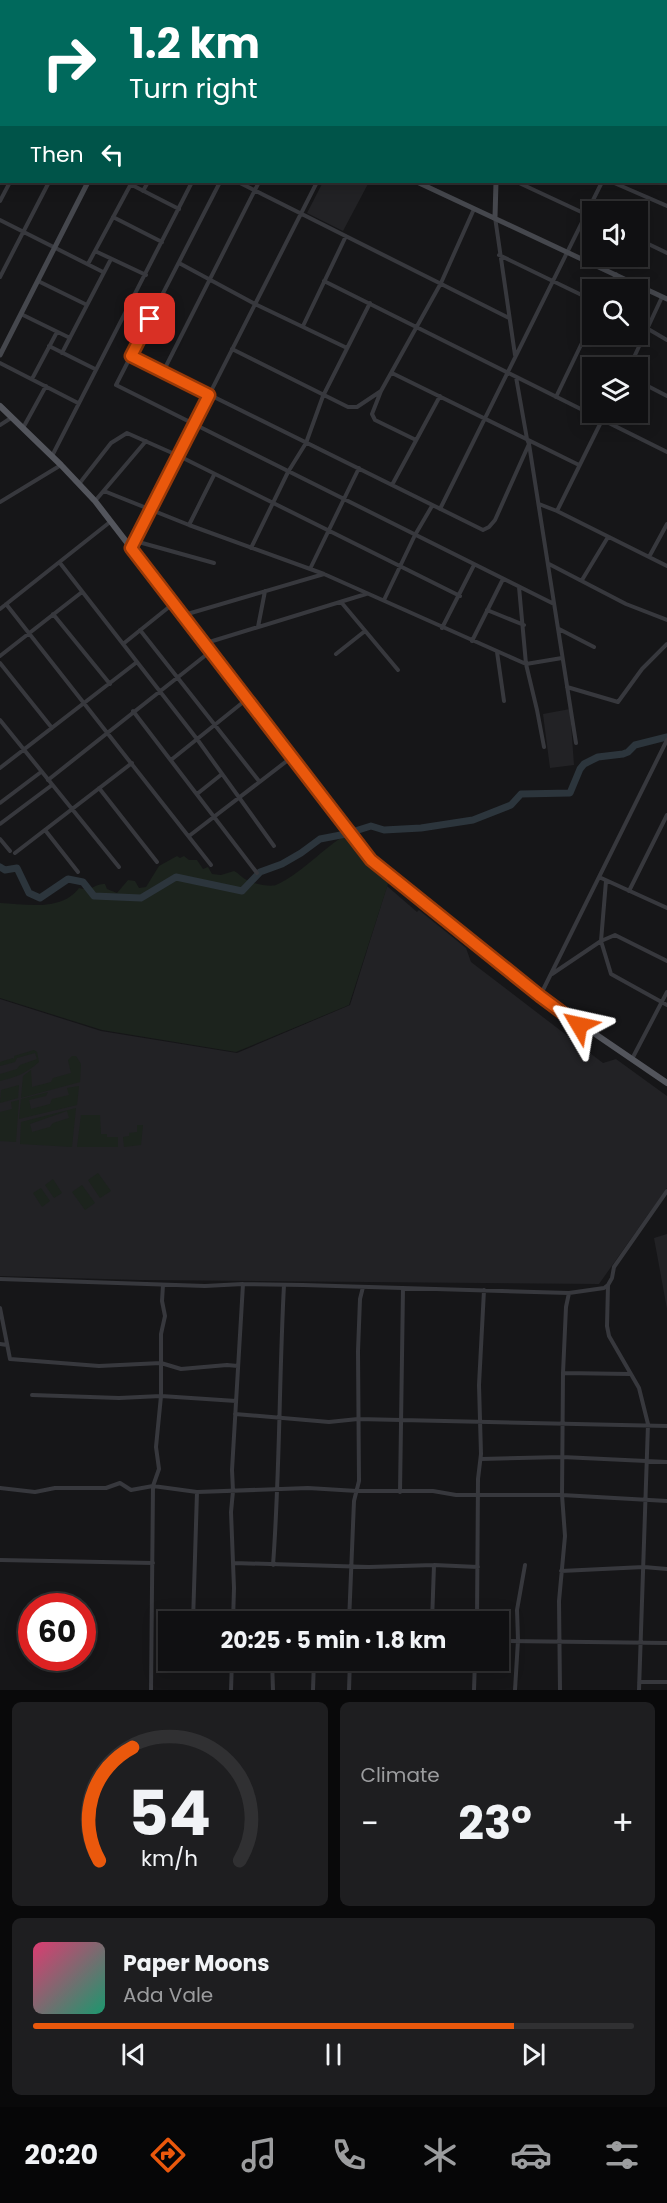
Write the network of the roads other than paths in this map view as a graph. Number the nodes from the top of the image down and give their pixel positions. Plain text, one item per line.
1 (9, 183) edge
2 (48, 183) edge
3 (87, 183) edge
4 (131, 183) edge
5 (147, 183) edge
6 (191, 183) edge
7 (219, 183) edge
8 (240, 183) edge
9 (258, 183) edge
10 (316, 183) edge
11 (419, 183) edge
12 (496, 183) edge
13 (519, 183) edge
14 (602, 183) edge
15 (614, 183) edge
16 (255, 190) junction
17 (143, 191) junction
18 (0, 201) edge
19 (592, 201) edge
20 (667, 206) edge
21 (178, 209) junction
22 (474, 209) junction
23 (582, 212) edge
24 (301, 213) junction
25 (113, 217) junction
26 (495, 217) junction
27 (0, 220) edge
28 (582, 222) edge
29 (24, 232) junction
30 (346, 236) junction
31 (162, 242) junction
32 (648, 244) edge
33 (55, 247) junction
34 (95, 251) junction
35 (568, 252) junction
36 (667, 253) edge
37 (499, 255) junction
38 (111, 259) junction
39 (179, 263) junction
40 (88, 264) junction
41 (103, 272) junction
42 (616, 274) junction
43 (146, 275) junction
44 (0, 277) edge
45 (210, 279) junction
46 (614, 279) edge
47 (38, 281) junction
48 (324, 281) junction
49 (441, 283) junction
50 (554, 283) junction
51 (582, 296) edge
52 (665, 298) edge
53 (370, 303) junction
54 (255, 304) junction
55 (87, 305) junction
56 (21, 314) junction
57 (509, 318) junction
58 (303, 326) junction
59 (417, 327) junction
60 (648, 329) joint
61 (57, 332) junction
62 (70, 338) junction
63 (667, 340) edge
64 (582, 343) edge
65 (49, 346) junction
66 (347, 348) junction
67 (232, 349) junction
68 (62, 353) junction
69 (0, 355) edge
70 (131, 356) junction
71 (515, 356) junction
72 (0, 363) edge
73 (95, 369) junction
74 (163, 372) junction
75 (507, 372) junction
76 (392, 373) junction
77 (516, 377) junction
78 (32, 379) junction
79 (46, 386) junction
80 (648, 386) edge
81 (381, 391) junction
82 (209, 395) junction
83 (324, 396) junction
84 (440, 396) junction
85 (667, 396) edge
86 (556, 397) junction
87 (78, 403) junction
88 (0, 406) edge
89 (582, 410) edge
90 (12, 418) junction
91 (484, 419) junction
92 (600, 423) edge
93 (608, 423) edge
94 (0, 425) edge
95 (194, 426) junction
96 (23, 428) junction
97 (526, 439) junction
98 (416, 440) junction
99 (146, 441) junction
100 (306, 443) junction
101 (529, 444) junction
102 (667, 452) edge
103 (51, 456) junction
104 (179, 456) junction
105 (61, 465) junction
106 (579, 465) junction
107 (359, 468) junction
108 (288, 472) junction
109 (214, 475) junction
110 (79, 484) junction
111 (392, 485) junction
112 (104, 491) junction
113 (343, 499) junction
114 (95, 501) junction
115 (0, 502) edge
116 (273, 503) junction
117 (539, 504) junction
118 (432, 506) junction
119 (440, 509) junction
120 (150, 510) junction
121 (557, 511) junction
122 (111, 521) junction
123 (667, 524) edge
124 (189, 525) junction
125 (327, 531) junction
126 (415, 535) junction
127 (608, 537) junction
128 (133, 545) junction
129 (250, 548) junction
130 (649, 557) junction
131 (60, 563) junction
132 (214, 563) dead end
133 (548, 564) junction
134 (474, 565) junction
135 (400, 566) junction
136 (667, 566) edge
137 (310, 569) junction
138 (324, 574) junction
139 (503, 579) junction
140 (582, 580) junction
141 (519, 587) junction
142 (265, 591) junction
143 (82, 592) junction
144 (367, 594) junction
145 (459, 596) junction
146 (384, 600) junction
147 (341, 602) junction
148 (174, 603) junction
149 (6, 604) junction
150 (554, 604) junction
151 (0, 609) edge
152 (487, 610) junction
153 (53, 614) junction
154 (184, 615) junction
155 (667, 621) edge
156 (524, 625) junction
157 (257, 627) junction
158 (442, 628) junction
159 (558, 629) junction
160 (140, 630) junction
161 (365, 631) junction
162 (29, 633) junction
163 (472, 641) junction
164 (123, 644) junction
165 (206, 644) junction
166 (667, 644) edge
167 (594, 647) dead end
168 (212, 651) junction
169 (497, 651) junction
170 (336, 654) dead end
171 (0, 656) edge
172 (562, 658) junction
173 (137, 662) junction
174 (0, 663) edge
175 (526, 664) junction
176 (398, 670) dead end
177 (177, 677) junction
178 (110, 684) junction
179 (567, 687) junction
180 (158, 691) junction
181 (247, 699) junction
182 (504, 701) dead end
183 (85, 704) junction
184 (133, 711) junction
185 (0, 720) edge
186 (214, 725) junction
187 (6, 728) junction
188 (52, 728) junction
189 (107, 732) junction
190 (0, 733) edge
191 (196, 739) junction
192 (667, 740) edge
193 (576, 743) dead end
194 (544, 747) dead end
195 (25, 750) junction
196 (292, 757) junction
197 (171, 760) junction
198 (132, 763) junction
199 (0, 768) edge
200 (41, 772) junction
201 (222, 774) junction
202 (48, 780) junction
203 (259, 781) junction
204 (52, 785) junction
205 (99, 788) junction
206 (197, 794) junction
207 (239, 796) junction
208 (0, 803) edge
209 (72, 810) junction
210 (667, 815) edge
211 (214, 816) junction
212 (0, 825) edge
213 (45, 830) junction
214 (189, 836) junction
215 (0, 839) edge
216 (274, 846) dead end
217 (9, 851) dead end
218 (15, 853) dead end
219 (158, 862) dead end
220 (211, 865) dead end
221 (119, 867) dead end
222 (78, 872) dead end
223 (257, 873) dead end
224 (599, 877) junction
225 (606, 880) junction
226 (629, 891) junction
227 (667, 900) edge
228 (665, 907) edge
229 (601, 941) junction
230 (667, 961) edge
231 (551, 975) junction
232 (667, 992) edge
233 (540, 996) junction
234 (665, 1003) edge
235 (632, 1060) junction
236 (667, 1083) edge
237 (667, 1191) edge
238 (0, 1280) edge
239 (243, 1284) junction
240 (163, 1285) junction
241 (284, 1285) junction
242 (608, 1285) junction
243 (363, 1287) junction
244 (403, 1288) junction
245 (484, 1290) junction
246 (569, 1293) junction
247 (0, 1308) edge
248 (0, 1344) edge
249 (7, 1345) junction
250 (161, 1363) junction
251 (238, 1366) junction
252 (563, 1373) junction
253 (631, 1374) junction
254 (32, 1395) dead end
255 (161, 1396) junction
256 (236, 1401) junction
257 (235, 1414) junction
258 (278, 1418) junction
259 (358, 1419) junction
260 (401, 1419) junction
261 (480, 1421) junction
262 (562, 1424) junction
263 (648, 1424) junction
264 (667, 1426) edge
265 (562, 1457) junction
266 (481, 1459) junction
267 (647, 1460) junction
268 (667, 1462) edge
269 (153, 1486) junction
270 (0, 1488) edge
271 (277, 1488) junction
272 (233, 1491) junction
273 (357, 1491) junction
274 (197, 1492) junction
275 (400, 1492) junction
276 (478, 1494) junction
277 (562, 1495) junction
278 (646, 1501) junction
279 (667, 1501) edge
280 (0, 1560) edge
281 (153, 1563) junction
282 (234, 1563) junction
283 (273, 1564) junction
284 (434, 1565) junction
285 (525, 1565) dead end
286 (351, 1566) junction
287 (478, 1567) junction
288 (644, 1567) junction
289 (667, 1569) edge
290 (561, 1571) junction
291 (193, 1611) edge
292 (232, 1611) edge
293 (349, 1611) edge
294 (432, 1611) edge
295 (477, 1611) edge
296 (509, 1640) edge
297 (518, 1640) junction
298 (560, 1641) junction
299 (641, 1644) junction
300 (667, 1644) edge
301 (232, 1671) edge
302 (272, 1671) edge
303 (314, 1671) edge
304 (350, 1671) edge
305 (475, 1671) edge
306 (639, 1682) junction
307 (667, 1682) edge
308 (151, 1690) edge
309 (231, 1690) edge
310 (273, 1690) edge
311 (314, 1690) edge
312 (349, 1690) edge
313 (474, 1690) edge
314 (515, 1690) edge
315 (560, 1690) edge
316 (639, 1690) edge

1 - 18 street
2 - 29 street
3 - 33 main road
4 - 17 street
4 - 25 street
5 - 17 street
6 - 21 street
7 - 39 street
8 - 16 street
9 - 16 street
10 - 24 street
11 - 22 main road
12 - 26 main road
13 - 23 street
14 - 19 street
15 - 20 street
16 - 24 street
16 - 45 street
17 - 21 street
21 - 31 street
22 - 26 main road
22 - 49 street
24 - 30 street
24 - 54 street
25 - 31 street
25 - 34 street
26 - 35 main road
26 - 37 street
27 - 29 street
28 - 35 street
29 - 33 street
29 - 44 street
30 - 48 street
30 - 49 street
31 - 43 street
32 - 36 street
33 - 40 street
33 - 47 main road
34 - 38 street
34 - 40 street
35 - 42 main road
35 - 50 street
37 - 50 street
37 - 57 street
38 - 41 street
38 - 43 street
39 - 45 street
39 - 70 street
40 - 41 street
41 - 55 street
42 - 46 street
42 - 52 main road
43 - 73 street
45 - 54 street
45 - 74 street
47 - 55 street
47 - 56 main road
48 - 53 street
48 - 58 street
49 - 57 street
49 - 59 street
50 - 51 street
50 - 71 street
52 - 60 street
53 - 59 street
53 - 66 street
54 - 58 street
54 - 67 street
55 - 62 street
56 - 61 street
56 - 69 main road
57 - 71 street
58 - 66 street
59 - 75 street
59 - 76 street
60 - 63 street
61 - 62 street
61 - 65 street
62 - 68 street
64 - 86 street
65 - 68 street
65 - 78 street
66 - 83 street
67 - 82 street
67 - 83 street
68 - 73 street
70 - 74 street
70 - 95 street
71 - 75 street
72 - 78 street
73 - 87 street
74 - 82 street
75 - 77 street
75 - 91 street
76 - 81 street
76 - 84 street
77 - 86 street
77 - 97 street
78 - 79 street
79 - 87 street
79 - 96 street
80 - 85 street
81 - 83 street
81 - 98 street
82 - 95 street
82 - 100 street
83 - 100 street
84 - 91 street
84 - 98 street
86 - 89 street
87 - 103 street
88 - 90 main road
90 - 94 street
90 - 96 main road
91 - 97 street
91 - 119 street
92 - 106 street
93 - 102 street
95 - 104 street
95 - 108 street
96 - 103 main road
97 - 101 street
97 - 106 street
98 - 111 street
99 - 104 street
99 - 110 street
99 - 112 street
100 - 107 street
100 - 108 street
101 - 117 street
101 - 119 street
103 - 105 main road
104 - 109 street
104 - 120 street
105 - 110 main road
105 - 115 street
106 - 121 street
107 - 111 street
107 - 113 street
108 - 113 street
108 - 116 street
109 - 116 street
109 - 124 street
110 - 114 main road
111 - 118 street
112 - 114 street
112 - 120 street
113 - 125 street
113 - 126 street
114 - 122 main road
116 - 125 street
116 - 129 street
117 - 121 street
117 - 133 street
118 - 119 street
118 - 126 street
120 - 124 street
120 - 128 street
121 - 127 street
122 - 128 main road
122 - 131 street
123 - 130 street
124 - 129 street
125 - 135 street
125 - 137 street
126 - 134 street
126 - 135 street
127 - 130 street
127 - 140 street
128 - 132 street
128 - 148 main road
129 - 137 street
130 - 136 street
131 - 143 street
131 - 149 street
133 - 140 street
133 - 150 street
134 - 139 street
134 - 145 street
135 - 145 street
135 - 146 street
137 - 138 street
138 - 142 street
138 - 144 street
139 - 141 street
139 - 152 street
140 - 155 street
141 - 150 street
141 - 156 street
142 - 154 street
142 - 157 street
143 - 153 street
143 - 164 street
144 - 146 street
144 - 147 street
145 - 158 street
146 - 158 street
147 - 157 street
147 - 161 street
148 - 154 main road
148 - 160 street
149 - 151 street
149 - 162 street
150 - 159 street
152 - 156 street
152 - 163 street
153 - 162 street
153 - 178 street
154 - 165 main road
156 - 175 street
157 - 165 street
158 - 163 street
159 - 167 street
159 - 172 street
160 - 164 street
160 - 177 street
161 - 170 street
161 - 176 street
162 - 171 street
162 - 183 street
163 - 169 street
164 - 173 street
165 - 168 main road
166 - 179 street
168 - 177 street
168 - 181 main road
169 - 175 street
169 - 182 street
172 - 175 street
172 - 179 street
173 - 178 street
173 - 180 street
174 - 188 street
175 - 194 street
177 - 180 street
177 - 186 street
178 - 183 street
179 - 193 street
180 - 184 street
180 - 191 street
181 - 186 street
181 - 196 main road
183 - 188 street
183 - 189 street
184 - 189 street
184 - 197 street
185 - 187 street
186 - 191 street
186 - 203 street
187 - 190 street
187 - 195 street
188 - 195 street
189 - 198 street
189 - 202 street
191 - 197 street
191 - 201 street
192 - 224 street
195 - 199 street
195 - 200 street
196 - 203 street
196 - 233 main road
197 - 206 street
198 - 205 street
198 - 214 street
200 - 202 street
200 - 208 street
201 - 206 street
201 - 207 street
202 - 204 street
203 - 207 street
204 - 209 street
204 - 212 street
205 - 209 street
205 - 219 street
206 - 211 street
207 - 211 street
207 - 216 street
209 - 213 street
209 - 221 street
210 - 226 street
211 - 214 street
211 - 223 street
213 - 218 street
213 - 222 street
214 - 220 street
215 - 217 street
224 - 225 street
224 - 231 street
225 - 226 street
225 - 229 street
226 - 228 street
227 - 228 street
229 - 230 street
229 - 231 street
229 - 234 street
231 - 233 street
232 - 234 street
233 - 235 main road
234 - 235 street
235 - 236 main road
237 - 242 street
238 - 240 street
239 - 240 street
239 - 241 street
239 - 251 street
240 - 250 street
241 - 243 street
241 - 258 street
242 - 246 street
242 - 253 street
243 - 244 street
243 - 259 street
244 - 245 street
244 - 260 street
245 - 246 street
245 - 261 street
246 - 252 street
247 - 249 street
248 - 249 street
249 - 250 street
250 - 251 street
250 - 255 street
251 - 256 street
252 - 253 street
252 - 262 street
253 - 263 street
254 - 255 street
255 - 256 street
255 - 269 street
256 - 257 street
257 - 258 street
257 - 272 street
258 - 259 street
258 - 271 street
259 - 260 street
259 - 273 street
260 - 261 street
260 - 275 street
261 - 262 street
261 - 266 street
262 - 263 street
262 - 265 street
263 - 264 street
263 - 267 street
265 - 266 street
265 - 267 street
265 - 277 street
266 - 276 street
267 - 268 street
267 - 278 street
269 - 270 street
269 - 274 street
269 - 281 street
271 - 272 street
271 - 273 street
271 - 283 street
272 - 274 street
272 - 282 street
273 - 275 street
273 - 286 street
274 - 291 street
275 - 276 street
276 - 277 street
276 - 287 street
277 - 278 street
277 - 290 street
278 - 279 street
278 - 288 street
280 - 281 street
281 - 308 street
282 - 283 street
282 - 292 street
283 - 286 street
284 - 286 street
284 - 287 street
284 - 294 street
285 - 297 street
286 - 293 street
287 - 295 street
288 - 289 street
288 - 290 street
288 - 299 street
290 - 298 street
296 - 297 street
297 - 298 street
297 - 314 street
298 - 299 street
298 - 315 street
299 - 300 street
299 - 306 street
301 - 309 street
302 - 310 street
303 - 311 street
304 - 312 street
305 - 313 street
306 - 307 street
306 - 316 street

